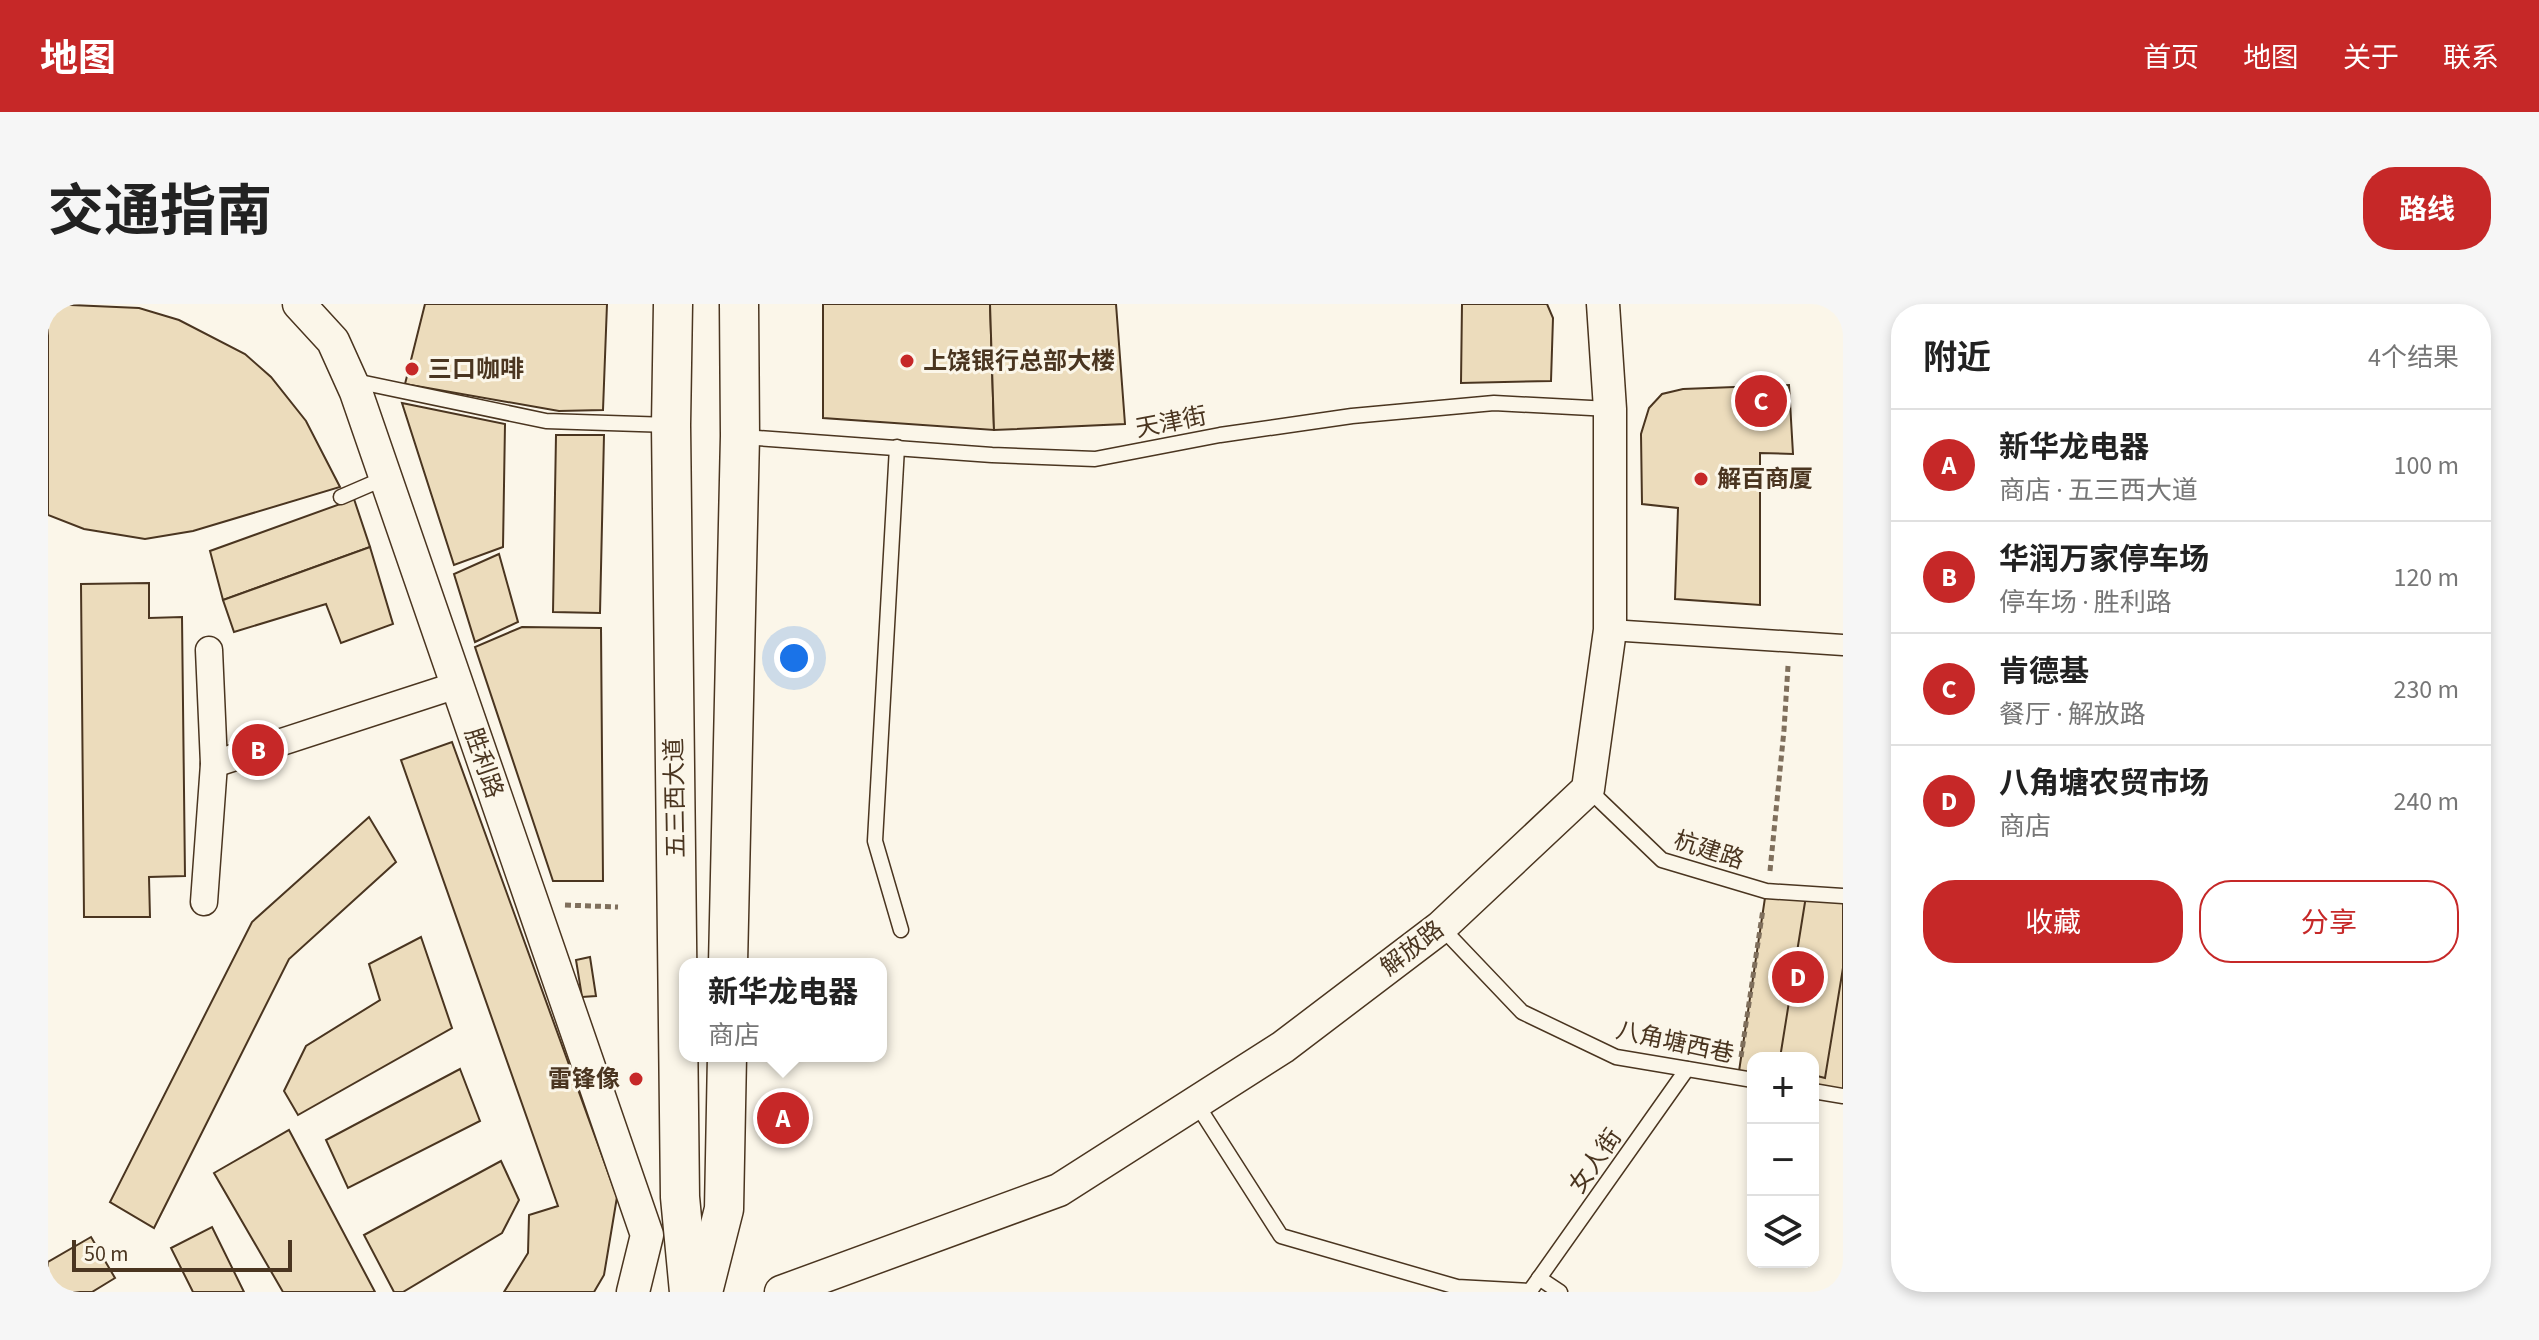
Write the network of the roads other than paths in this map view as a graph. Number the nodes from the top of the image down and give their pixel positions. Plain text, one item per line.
1 (299, 304) edge
2 (673, 304) edge
3 (739, 304) edge
4 (1603, 304) edge
5 (350, 380) junction
6 (1610, 409) junction
7 (671, 425) junction
8 (740, 436) junction
9 (897, 447) junction
10 (385, 478) junction
11 (341, 497) dead end
12 (1610, 630) junction
13 (1843, 645) edge
14 (209, 650) dead end
15 (457, 685) junction
16 (214, 764) junction
17 (1588, 789) junction
18 (1843, 896) edge
19 (204, 902) dead end
20 (1441, 927) junction
21 (901, 930) dead end
22 (728, 958) edge
23 (727, 1062) edge
24 (1687, 1069) junction
25 (1745, 1079) edge
26 (1819, 1092) edge
27 (1843, 1096) edge
28 (1196, 1103) junction
29 (1539, 1278) junction
30 (633, 1292) edge
31 (689, 1292) edge
32 (703, 1292) edge
33 (781, 1292) edge
34 (1560, 1292) edge

1 - 5 street, 胜利路
2 - 7 main road, 五三西大道
3 - 8 main road
4 - 6 street
5 - 7 lane
5 - 10 street, 胜利路
6 - 9 lane, 天津街
6 - 12 street
7 - 31 main road, 五三西大道
8 - 9 lane, 天津街
8 - 22 main road
9 - 21 lane
10 - 11 lane
10 - 15 street, 胜利路
12 - 13 street
12 - 17 street
14 - 16 street
15 - 16 street
15 - 30 street, 胜利路
16 - 19 street
17 - 18 lane, 杭建路
17 - 20 street, 解放路
20 - 24 lane, 八角塘西巷
20 - 28 street, 解放路
23 - 32 main road
24 - 25 lane, 八角塘西巷
24 - 29 lane, 女人街
26 - 27 lane
28 - 29 lane
28 - 33 street, 解放路
29 - 34 lane

